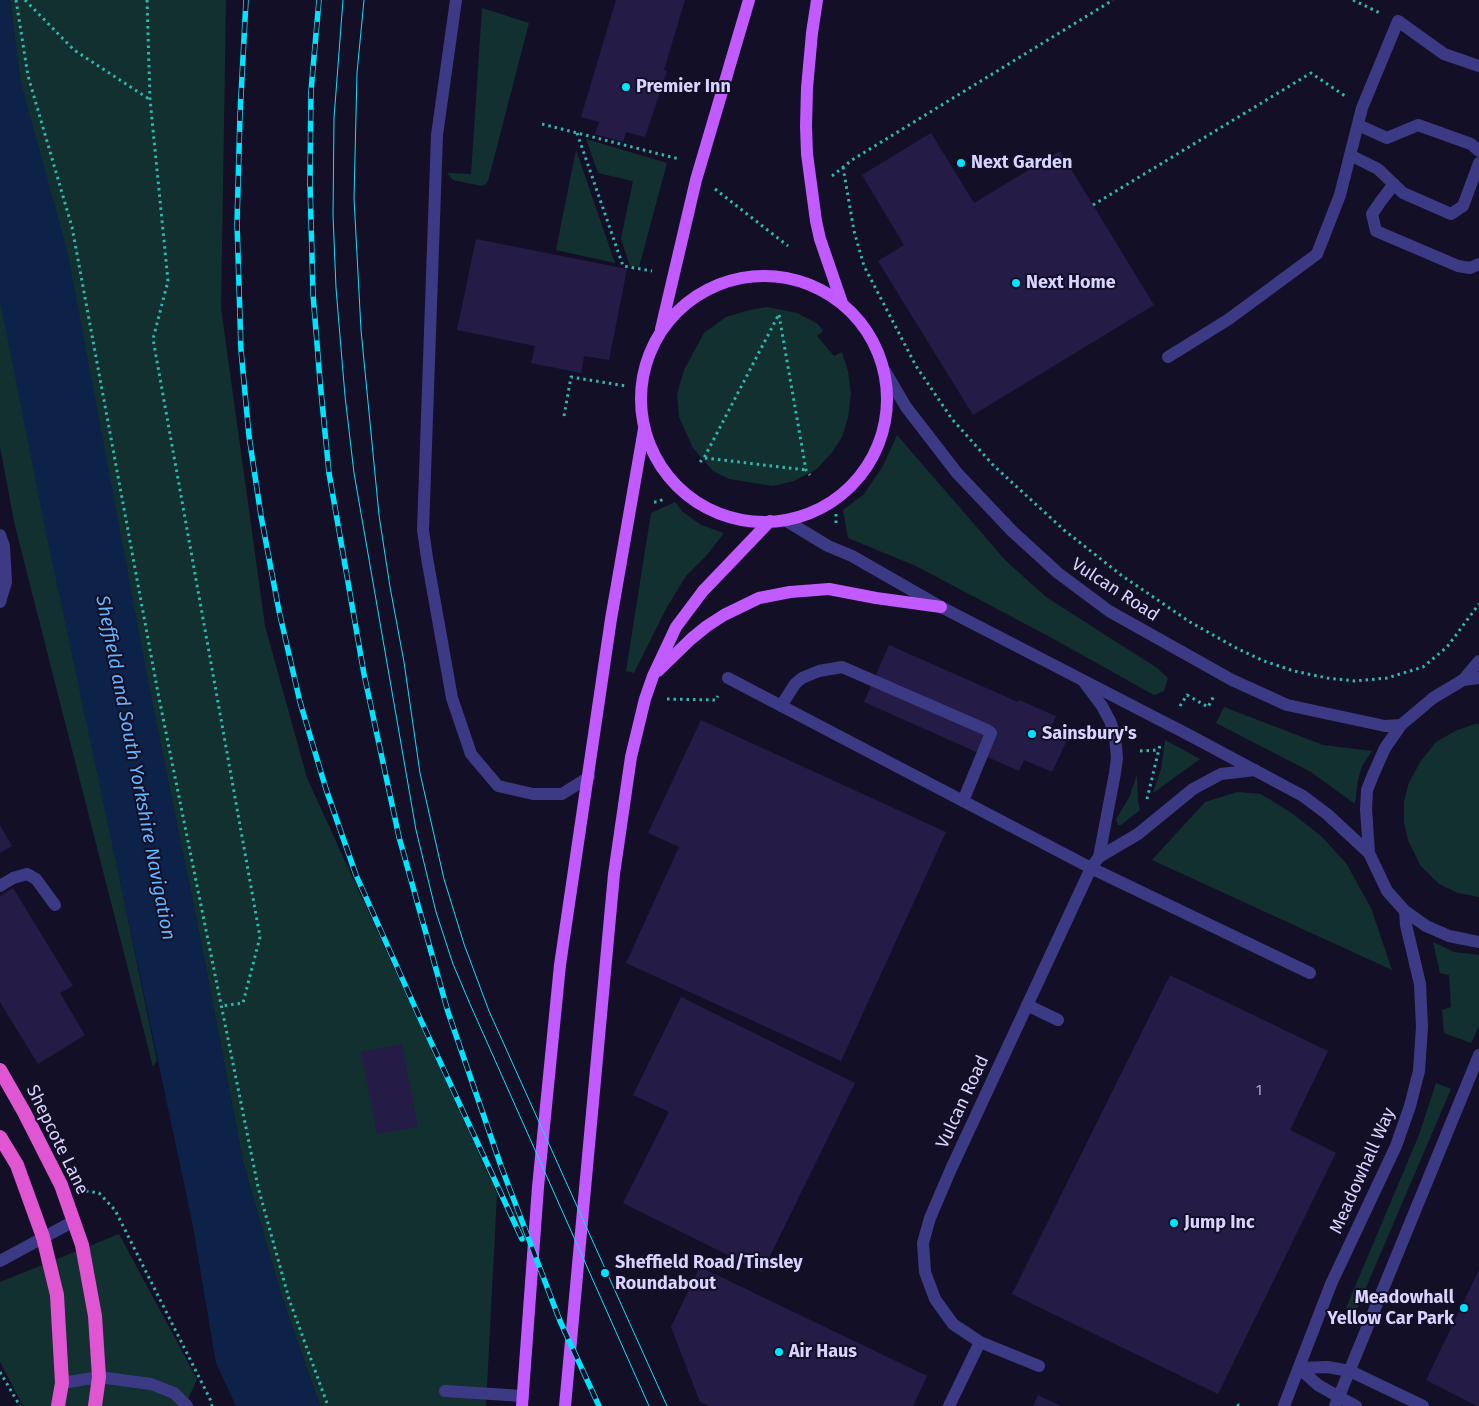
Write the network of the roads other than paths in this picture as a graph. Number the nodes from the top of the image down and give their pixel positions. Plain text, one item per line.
1 (456, 0) edge
2 (749, 0) edge
3 (817, 0) edge
4 (1479, 66) edge
5 (1358, 124) junction
6 (1479, 151) edge
7 (1350, 155) junction
8 (1479, 163) edge
9 (1394, 184) junction
10 (1474, 191) edge
11 (1479, 264) edge
12 (842, 303) junction
13 (660, 334) junction
14 (1168, 357) dead end
15 (885, 372) junction
16 (644, 429) junction
17 (786, 520) junction
18 (770, 521) junction
19 (0, 534) edge
20 (0, 602) edge
21 (941, 607) junction
22 (1479, 660) edge
23 (653, 676) junction
24 (728, 678) road end
25 (1479, 678) edge
26 (1463, 680) junction
27 (1084, 682) junction
28 (781, 706) junction
29 (1401, 726) junction
30 (1255, 770) junction
31 (589, 776) junction
32 (963, 801) junction
33 (1369, 853) junction
34 (1100, 857) junction
35 (1091, 868) junction
36 (0, 886) edge
37 (55, 905) dead end
38 (1405, 911) junction
39 (1479, 942) edge
40 (1310, 973) dead end
41 (1027, 1005) junction
42 (1058, 1020) dead end
43 (1479, 1055) edge
44 (0, 1070) edge
45 (0, 1137) edge
46 (74, 1222) junction
47 (43, 1237) junction
48 (0, 1260) edge
49 (980, 1342) junction
50 (1039, 1366) dead end
51 (1299, 1368) junction
52 (1350, 1371) junction
53 (99, 1377) junction
54 (62, 1383) junction
55 (445, 1391) dead end
56 (522, 1401) edge
57 (1337, 1401) edge
58 (58, 1406) edge
59 (95, 1406) edge
60 (188, 1406) edge
61 (565, 1406) edge
62 (949, 1406) edge
63 (1284, 1406) edge
64 (1356, 1406) edge
65 (1423, 1406) edge

1 - 31 street
2 - 13 main road
3 - 12 main road
4 - 5 street
5 - 6 street
5 - 7 street
7 - 9 street
7 - 14 street
8 - 10 street
9 - 10 street
9 - 11 street
12 - 13 main road
12 - 15 main road
13 - 16 main road
15 - 17 main road
15 - 29 street, Vulcan Road
16 - 18 main road
16 - 31 main road
17 - 18 main road
17 - 21 street, Vulcan Road
18 - 23 main road
19 - 20 street
21 - 23 main road
21 - 27 street, Vulcan Road
22 - 26 street
23 - 61 main road
24 - 28 street
25 - 26 street
26 - 29 street
27 - 30 street, Vulcan Road
27 - 34 street, Vulcan Road
28 - 32 street
28 - 32 street
29 - 33 street
30 - 33 street, Vulcan Road
30 - 34 street, Vulcan Road
31 - 56 main road
32 - 35 street
33 - 38 street
34 - 35 street, Vulcan Road
35 - 40 street
35 - 41 street, Vulcan Road
36 - 37 street
38 - 39 street
38 - 51 street, Meadowhall Way
41 - 42 street
41 - 49 street, Vulcan Road
43 - 52 street
44 - 46 highway, Shepcote Lane
45 - 47 highway
46 - 47 street
46 - 53 highway, Shepcote Lane
47 - 48 street
47 - 54 highway
49 - 50 street, Vulcan Road
49 - 62 street
51 - 52 street
51 - 57 street
51 - 63 street, Meadowhall Way
52 - 57 street
52 - 65 street
53 - 54 street
53 - 59 highway, Shepcote Lane
53 - 60 street
54 - 58 highway
55 - 56 street
57 - 64 street

